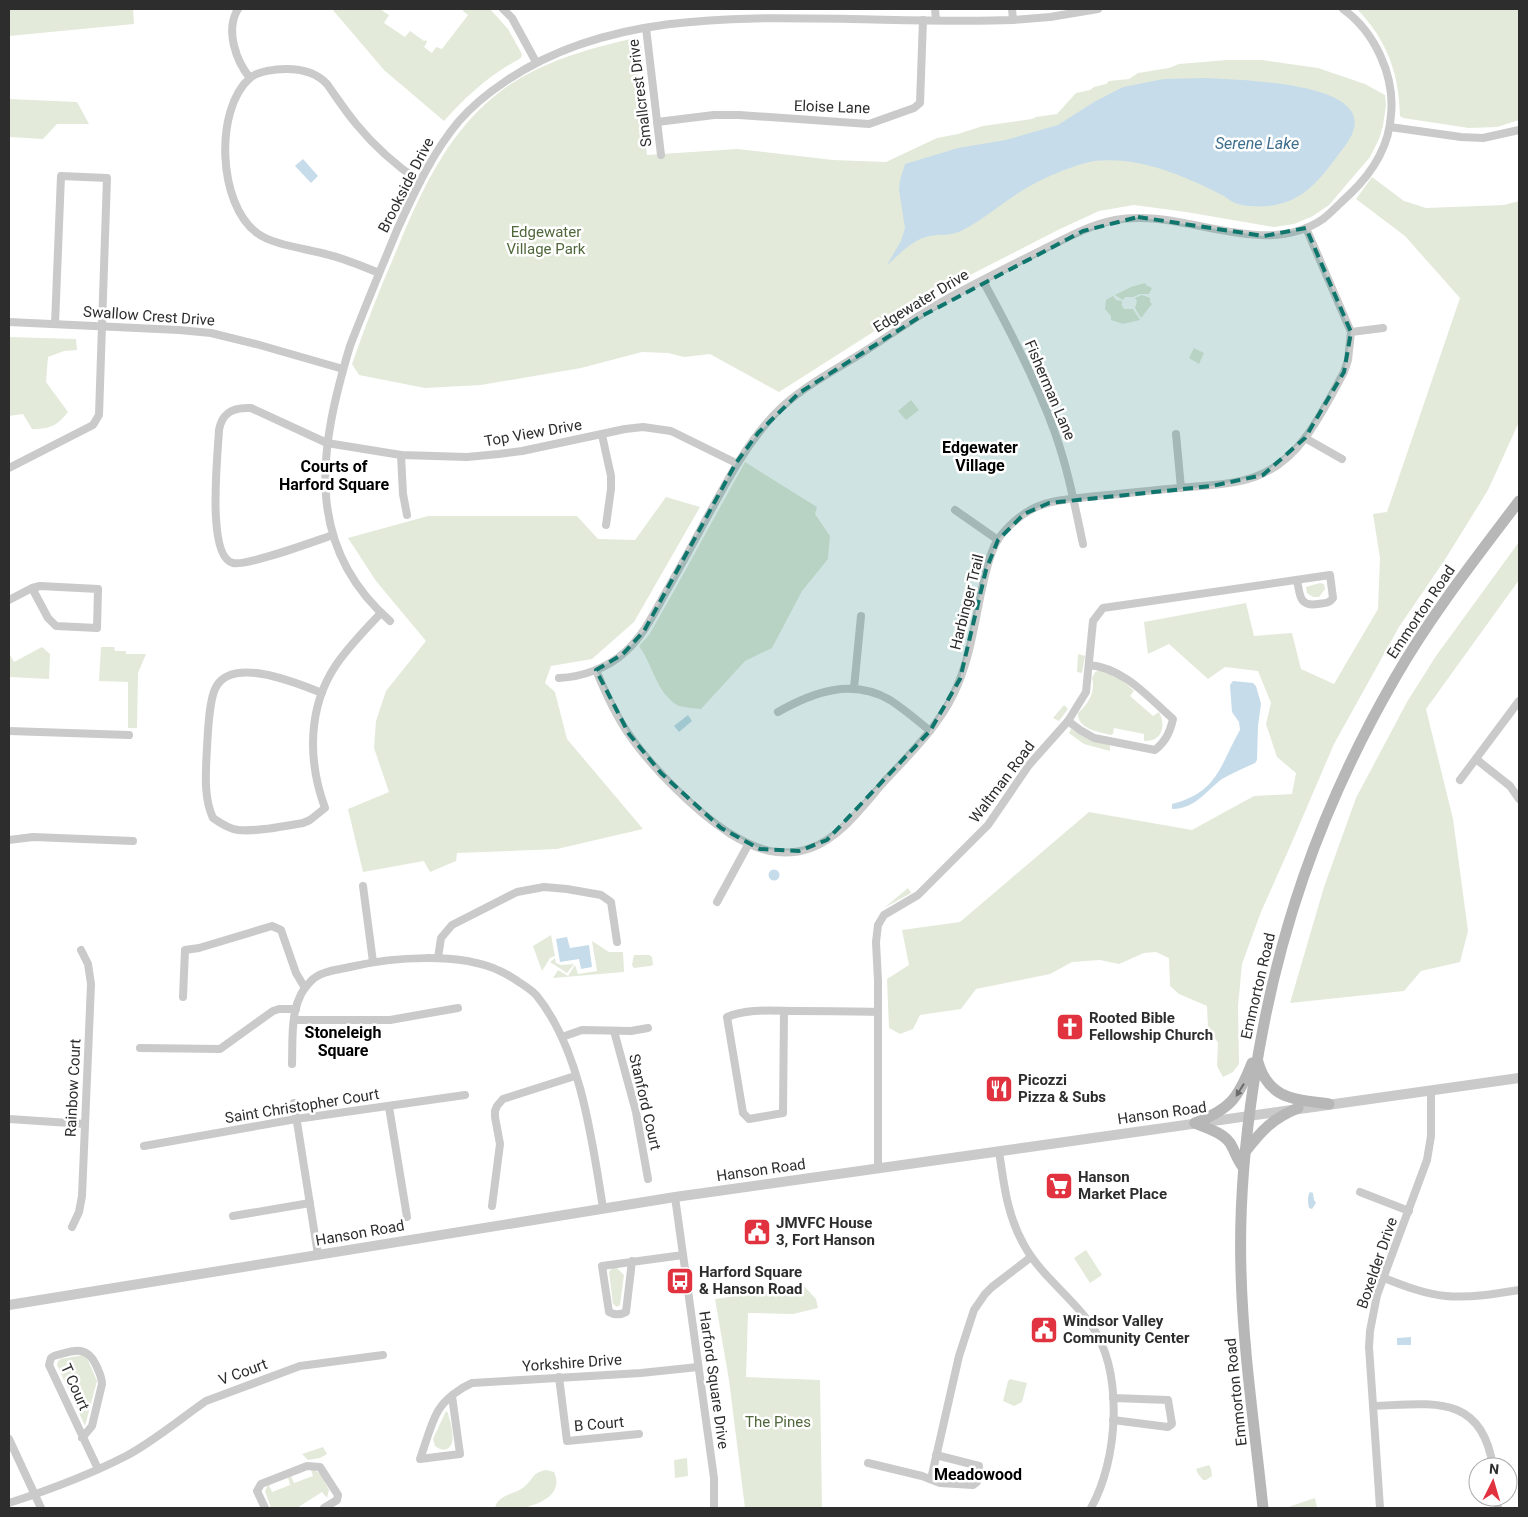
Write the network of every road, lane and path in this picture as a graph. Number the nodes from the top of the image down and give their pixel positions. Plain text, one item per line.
1 (238, 9) edge
2 (503, 9) edge
3 (935, 9) edge
4 (1012, 9) edge
5 (1093, 9) edge
6 (1343, 9) edge
7 (923, 20) junction
8 (936, 20) junction
9 (1013, 20) junction
10 (646, 28) junction
11 (536, 62) junction
12 (250, 78) junction
13 (657, 122) junction
14 (1390, 126) junction
15 (1519, 130) edge
16 (661, 155) dead end
17 (420, 182) junction
18 (1306, 228) junction
19 (379, 273) junction
20 (983, 281) junction
21 (9, 322) edge
22 (55, 324) junction
23 (102, 326) junction
24 (1383, 328) dead end
25 (1351, 332) junction
26 (343, 369) junction
27 (1176, 434) dead end
28 (602, 435) junction
29 (1305, 438) junction
30 (327, 443) junction
31 (401, 456) junction
32 (1342, 459) dead end
33 (736, 463) junction
34 (9, 468) edge
35 (1181, 488) junction
36 (1074, 499) junction
37 (1519, 501) edge
38 (1519, 507) edge
39 (955, 510) dead end
40 (407, 515) dead end
41 (1502, 524) junction
42 (606, 525) dead end
43 (333, 535) junction
44 (998, 540) junction
45 (1083, 544) dead end
46 (1298, 580) junction
47 (32, 588) junction
48 (9, 600) edge
49 (381, 613) junction
50 (861, 616) dead end
51 (390, 621) dead end
52 (1089, 665) junction
53 (596, 670) junction
54 (559, 678) dead end
55 (854, 688) junction
56 (322, 693) junction
57 (1519, 701) edge
58 (778, 712) dead end
59 (1068, 721) junction
60 (9, 731) edge
61 (930, 731) junction
62 (129, 735) dead end
63 (1476, 759) junction
64 (1460, 780) dead end
65 (1519, 799) edge
66 (9, 840) edge
67 (134, 841) dead end
68 (748, 845) junction
69 (363, 886) dead end
70 (717, 902) dead end
71 (617, 942) dead end
72 (81, 950) dead end
73 (438, 958) junction
74 (373, 962) junction
75 (305, 988) junction
76 (183, 997) dead end
77 (458, 1008) dead end
78 (296, 1009) junction
79 (784, 1011) junction
80 (878, 1012) junction
81 (294, 1020) junction
82 (648, 1028) dead end
83 (614, 1031) junction
84 (562, 1037) junction
85 (1260, 1046) junction
86 (140, 1048) dead end
87 (1257, 1058) junction
88 (292, 1064) dead end
89 (576, 1076) junction
90 (1519, 1078) edge
91 (1432, 1090) junction
92 (465, 1095) dead end
93 (294, 1103) dead end
94 (1329, 1104) junction
95 (389, 1107) junction
96 (1298, 1108) junction
97 (1249, 1115) junction
98 (9, 1119) edge
99 (296, 1119) junction
100 (1195, 1123) junction
101 (85, 1124) junction
102 (144, 1146) dead end
103 (999, 1151) junction
104 (1244, 1153) junction
105 (878, 1168) junction
106 (1243, 1168) junction
107 (648, 1179) dead end
108 (1360, 1192) dead end
109 (675, 1197) junction
110 (310, 1203) junction
111 (492, 1206) dead end
112 (603, 1208) junction
113 (1409, 1211) junction
114 (233, 1216) dead end
115 (407, 1217) dead end
116 (72, 1227) dead end
117 (318, 1255) junction
118 (683, 1255) junction
119 (1031, 1257) junction
120 (632, 1261) junction
121 (1384, 1278) junction
122 (1519, 1290) edge
123 (9, 1305) edge
124 (383, 1355) dead end
125 (698, 1367) junction
126 (559, 1377) junction
127 (452, 1396) junction
128 (1112, 1398) junction
129 (1373, 1406) junction
130 (1113, 1420) junction
131 (639, 1434) dead end
132 (82, 1438) junction
133 (9, 1439) edge
134 (936, 1455) junction
135 (1491, 1457) edge
136 (868, 1463) dead end
137 (98, 1469) junction
138 (931, 1479) junction
139 (34, 1495) junction
140 (9, 1503) edge
141 (41, 1508) edge
142 (265, 1508) edge
143 (324, 1508) edge
144 (714, 1508) edge
145 (1091, 1508) edge
146 (1263, 1508) edge
147 (1380, 1508) edge

1 - 12 street
2 - 11 street
3 - 8 street
4 - 9 street
5 - 9 street, Brookside Drive
6 - 14 street
7 - 8 street, Brookside Drive
7 - 10 street, Brookside Drive
7 - 13 street, Eloise Lane
8 - 9 street, Brookside Drive
10 - 11 street, Brookside Drive
10 - 13 street, Smallcrest Drive
11 - 17 street, Brookside Drive
12 - 17 street
12 - 19 street
13 - 16 street, Smallcrest Drive
14 - 15 street
14 - 18 street, Edgewater Drive
17 - 19 street, Brookside Drive
18 - 20 street, Edgewater Drive
18 - 25 street, Harbinger Trail
19 - 26 street, Brookside Drive
20 - 33 street, Edgewater Drive
20 - 36 street, Fisherman Lane
21 - 22 street, Swallow Crest Drive
22 - 23 street, Swallow Crest Drive
22 - 23 street
23 - 26 street, Swallow Crest Drive
23 - 34 street
24 - 25 street
25 - 29 street, Harbinger Trail
26 - 30 street, Brookside Drive
27 - 35 street
28 - 31 street, Top View Drive
28 - 33 street, Top View Drive
28 - 42 street
29 - 32 street
29 - 35 street, Harbinger Trail
30 - 31 street, Top View Drive
30 - 43 street
30 - 43 street, Top View Drive
31 - 40 street
33 - 53 street, Edgewater Drive
35 - 36 street, Harbinger Trail
36 - 44 street, Harbinger Trail
36 - 45 street, Fisherman Lane
37 - 41 main road, Emmorton Road
38 - 41 main road, Emmorton Road
39 - 44 street
41 - 85 main road, Emmorton Road
43 - 49 street
44 - 61 street, Harbinger Trail
46 - 46 street, Waltman Road
46 - 52 street, Waltman Road
47 - 47 street
47 - 48 street
49 - 51 street
49 - 56 street
50 - 55 street
52 - 59 street, Waltman Road
52 - 59 street
53 - 54 street, Edgewater Drive
53 - 68 street, Harbinger Trail
55 - 58 street
55 - 61 street
56 - 56 street
57 - 63 street
59 - 80 street, Waltman Road
60 - 62 street
61 - 68 street, Harbinger Trail
63 - 64 street
63 - 65 street
66 - 67 street
68 - 70 street
69 - 74 street
71 - 73 street
72 - 101 street, Rainbow Court
73 - 74 street
73 - 84 street
74 - 75 street
75 - 76 street
75 - 78 street
77 - 81 street
78 - 81 street
78 - 86 street
79 - 79 street
79 - 80 street
80 - 105 street, Waltman Road
81 - 88 street
82 - 83 street
83 - 84 street
83 - 107 street, Stanford Court
84 - 89 street
85 - 87 main road, Emmorton Road
85 -> 100 main road
87 - 94 main road
87 - 97 main road, Emmorton Road
89 - 111 street
89 - 112 street
90 - 91 street, Hanson Road
91 - 94 street, Hanson Road
91 - 113 street, Boxelder Drive
92 - 95 street, Saint Christopher Court
93 - 99 street
94 - 96 street, Hanson Road
95 - 99 street, Saint Christopher Court
95 - 115 street
96 - 97 street, Hanson Road
96 - 104 main road
97 - 100 street, Hanson Road
97 - 104 main road, Emmorton Road
98 - 101 street
99 - 102 street, Saint Christopher Court
99 - 110 street
100 - 103 street, Hanson Road
100 - 106 main road
101 - 116 street, Rainbow Court
103 - 105 street, Hanson Road
103 - 119 street
104 - 106 main road, Emmorton Road
105 - 109 street, Hanson Road
106 - 146 main road, Emmorton Road
108 - 113 street
109 - 112 street, Hanson Road
109 - 118 street, Harford Square Drive
110 - 114 street
110 - 117 street
112 - 117 street, Hanson Road
113 - 121 street, Boxelder Drive
117 - 123 street, Hanson Road
118 - 120 street
118 - 125 street, Harford Square Drive
119 - 128 street
119 - 134 street
120 - 120 street
121 - 122 street
121 - 129 street, Boxelder Drive
124 - 137 street, V Court
125 - 126 street, Yorkshire Drive
125 - 144 street, Harford Square Drive
126 - 127 street, Yorkshire Drive
126 - 131 street, B Court
127 - 127 street, Yorkshire Drive
128 - 130 street
128 - 130 street
129 - 135 street
129 - 147 street, Boxelder Drive
130 - 145 street
132 - 132 street, T Court
132 - 137 street, T Court
133 - 139 street
134 - 138 street
134 - 138 street
136 - 138 street
137 - 139 street, V Court
139 - 140 street, V Court
139 - 141 street
142 - 143 street

